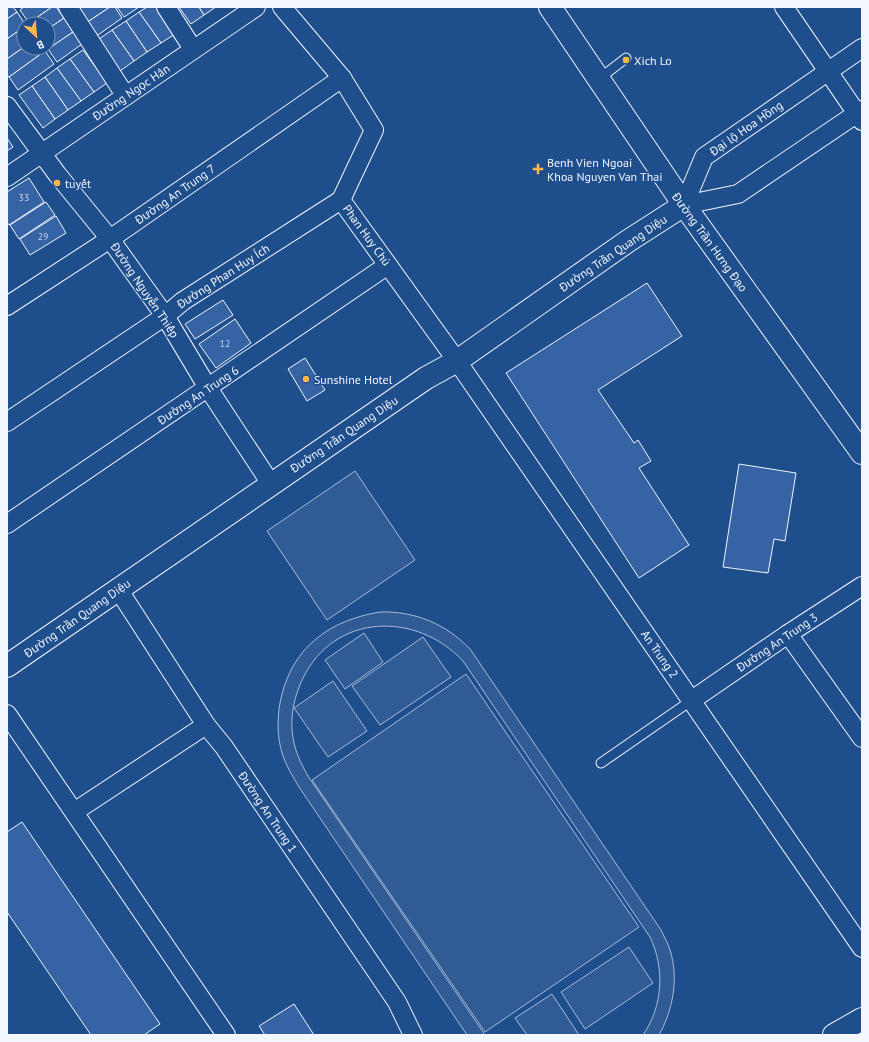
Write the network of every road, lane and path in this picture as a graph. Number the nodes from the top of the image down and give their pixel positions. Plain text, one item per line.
1 (68, 7) edge
2 (166, 7) edge
3 (256, 7) edge
4 (282, 7) edge
5 (550, 7) edge
6 (784, 7) edge
7 (862, 48) edge
8 (193, 49) junction
9 (626, 58) dead end
10 (828, 71) junction
11 (342, 78) junction
12 (599, 79) junction
13 (125, 95) junction
14 (7, 106) edge
15 (860, 115) edge
16 (41, 153) junction
17 (7, 177) edge
18 (342, 200) junction
19 (684, 205) junction
20 (110, 239) junction
21 (388, 265) junction
22 (7, 306) edge
23 (166, 316) junction
24 (457, 361) junction
25 (208, 388) junction
26 (7, 422) edge
27 (862, 453) edge
28 (271, 484) junction
29 (7, 524) edge
30 (862, 586) edge
31 (118, 589) junction
32 (788, 634) junction
33 (7, 666) edge
34 (692, 700) junction
35 (7, 714) edge
36 (206, 725) junction
37 (862, 738) edge
38 (601, 763) dead end
39 (74, 812) junction
40 (862, 948) edge
41 (862, 1019) edge
42 (226, 1035) edge
43 (413, 1035) edge
44 (834, 1035) edge

1 - 13 street
2 - 8 street
3 - 8 street, Đường Ngọc Hân
4 - 11 street, Phan Huy Chú
5 - 12 street, Đường Trần Hưng Đạo
6 - 10 street
7 - 10 street, Đại lộ Hoa Hồng
8 - 13 street, Đường Ngọc Hân
9 - 12 lane
10 - 15 street
10 - 19 street, Đại lộ Hoa Hồng
11 - 18 street, Phan Huy Chú
11 - 20 street, Đường An Trung 7
12 - 19 street, Đường Trần Hưng Đạo
13 - 16 street, Đường Ngọc Hân
14 - 16 street, Đường Nguyễn Thiếp
15 - 19 street
16 - 17 street, Đường Ngọc Hân
16 - 20 street, Đường Nguyễn Thiếp
18 - 21 street, Phan Huy Chú
18 - 23 street, Đường Phan Huy Ích
19 - 24 street, Đường Trần Quang Diệu
19 - 27 street, Đường Trần Hưng Đạo
20 - 22 street, Đường An Trung 7
20 - 23 street, Đường Nguyễn Thiếp
21 - 24 street, Phan Huy Chú
21 - 25 street, Đường An Trung 6
23 - 25 street, Đường Nguyễn Thiếp
23 - 26 street, Đường Phan Huy Ích
24 - 28 street, Đường Trần Quang Diệu
24 - 34 street, An Trung 2
25 - 28 street, Đường Nguyễn Thiếp
25 - 29 street, Đường An Trung 6
28 - 31 street, Đường Trần Quang Diệu
30 - 32 street, Đường An Trung 3
31 - 33 street, Đường Trần Quang Diệu
31 - 36 street, Đường An Trung 1
32 - 34 street, Đường An Trung 3
32 - 37 street
34 - 38 lane
34 - 40 street, An Trung 2
35 - 39 street
36 - 39 street
36 - 43 street, Đường An Trung 1
39 - 42 street
41 - 44 street

